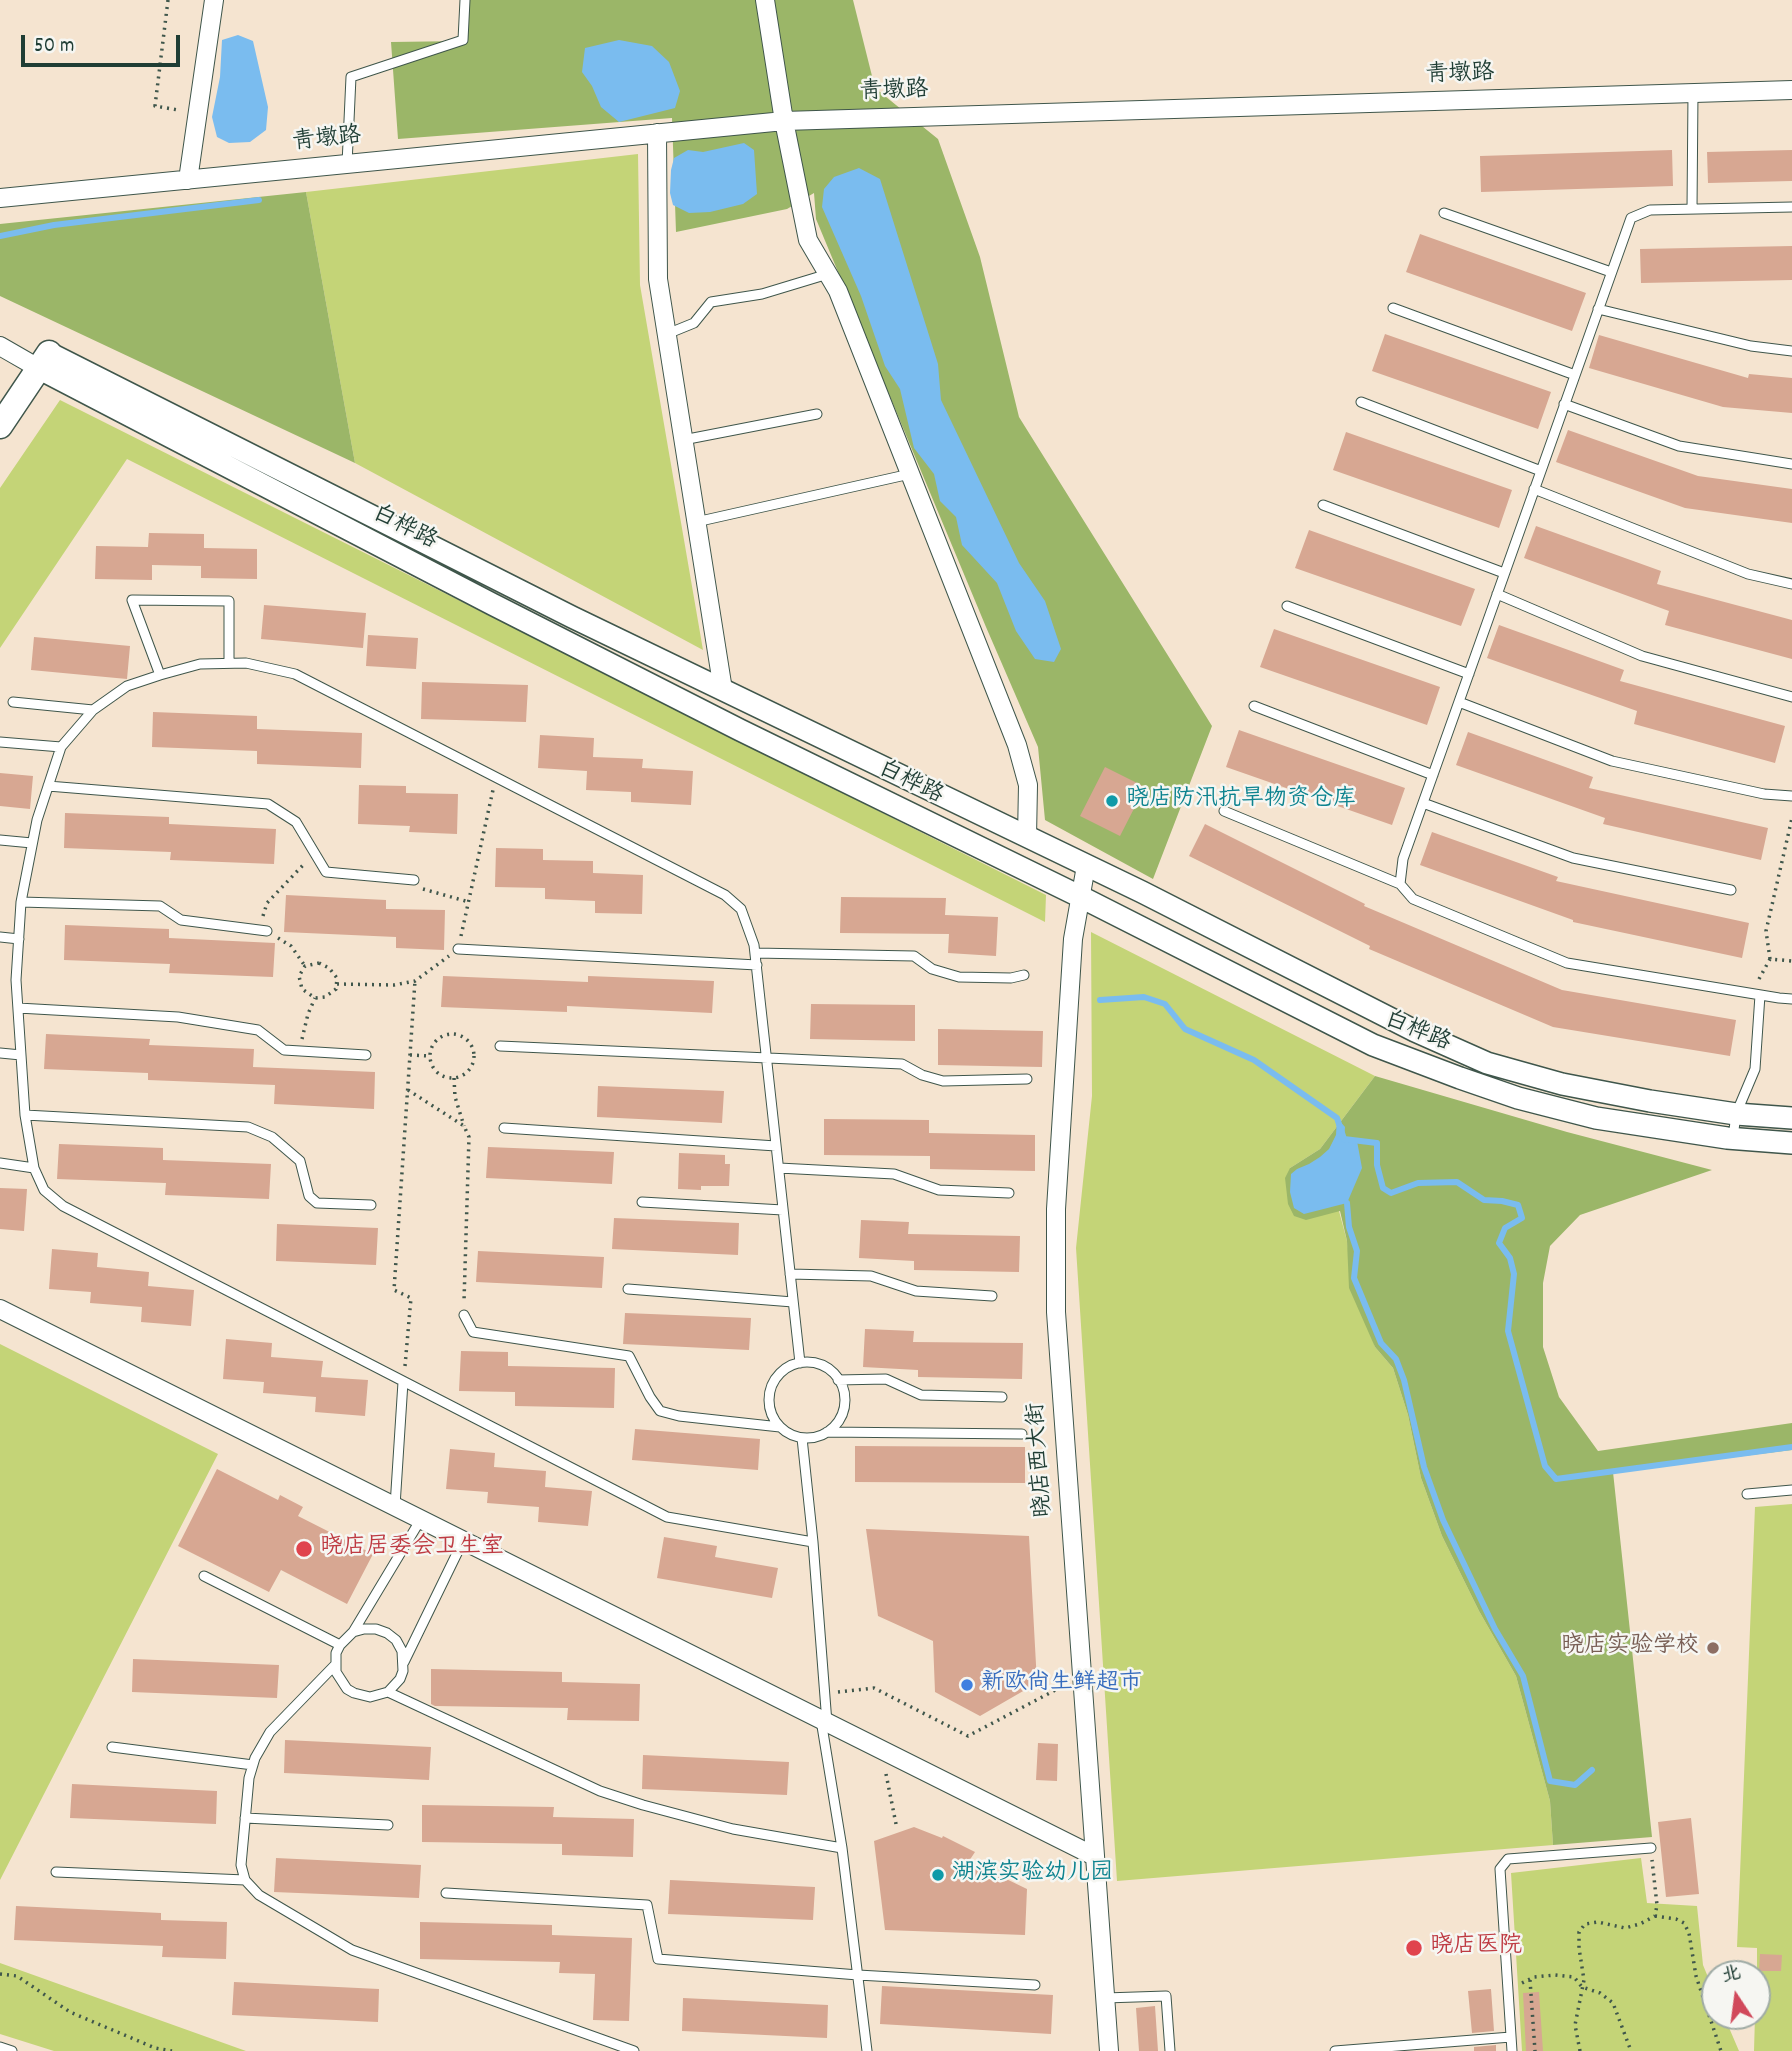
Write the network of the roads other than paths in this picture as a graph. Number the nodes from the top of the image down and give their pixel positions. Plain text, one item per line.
1 (214, 0) edge
2 (465, 0) edge
3 (765, 0) edge
4 (1792, 90) edge
5 (1693, 93) junction
6 (784, 121) junction
7 (657, 133) junction
8 (346, 164) junction
9 (188, 180) junction
10 (0, 198) edge
11 (1792, 207) edge
12 (1692, 209) junction
13 (1444, 213) dead end
14 (1611, 272) junction
15 (828, 274) junction
16 (1393, 308) dead end
17 (1598, 309) junction
18 (667, 334) junction
19 (0, 346) edge
20 (1792, 351) edge
21 (45, 361) junction
22 (1575, 375) junction
23 (1361, 402) dead end
24 (1564, 404) junction
25 (817, 414) dead end
26 (0, 426) edge
27 (684, 440) junction
28 (1792, 464) edge
29 (1541, 471) junction
30 (910, 474) junction
31 (1534, 489) junction
32 (1323, 505) dead end
33 (696, 522) junction
34 (1504, 573) junction
35 (1792, 584) edge
36 (1497, 594) junction
37 (1287, 606) dead end
38 (229, 663) junction
39 (1469, 674) junction
40 (160, 675) junction
41 (723, 690) junction
42 (1792, 697) edge
43 (13, 702) dead end
44 (1459, 702) junction
45 (1254, 706) dead end
46 (93, 710) junction
47 (0, 742) edge
48 (61, 747) junction
49 (1433, 775) junction
50 (48, 786) junction
51 (1792, 796) edge
52 (1423, 803) junction
53 (1224, 811) dead end
54 (1027, 837) junction
55 (0, 840) edge
56 (32, 843) junction
57 (1086, 866) junction
58 (414, 880) road end
59 (1400, 884) junction
60 (1731, 890) dead end
61 (1081, 897) junction
62 (21, 902) junction
63 (267, 931) road end
64 (0, 937) edge
65 (19, 939) junction
66 (458, 949) road end
67 (755, 953) junction
68 (757, 965) junction
69 (1024, 975) dead end
70 (1756, 994) junction
71 (1792, 999) edge
72 (18, 1008) junction
73 (500, 1046) dead end
74 (0, 1053) edge
75 (21, 1055) junction
76 (366, 1055) dead end
77 (767, 1058) junction
78 (1027, 1079) dead end
79 (1736, 1114) junction
80 (24, 1115) junction
81 (1792, 1118) edge
82 (504, 1128) dead end
83 (1733, 1138) junction
84 (1792, 1143) edge
85 (776, 1146) junction
86 (0, 1163) edge
87 (34, 1168) junction
88 (779, 1168) junction
89 (1009, 1193) dead end
90 (642, 1202) dead end
91 (371, 1205) dead end
92 (783, 1210) junction
93 (790, 1274) junction
94 (628, 1289) dead end
95 (992, 1296) dead end
96 (793, 1302) junction
97 (0, 1309) edge
98 (464, 1315) road end
99 (800, 1363) junction
100 (838, 1380) junction
101 (403, 1382) junction
102 (1002, 1397) dead end
103 (780, 1427) junction
104 (827, 1432) junction
105 (1022, 1434) dead end
106 (802, 1438) junction
107 (1792, 1490) edge
108 (1747, 1494) dead end
109 (395, 1506) junction
110 (421, 1519) junction
111 (463, 1541) junction
112 (813, 1542) junction
113 (204, 1576) dead end
114 (354, 1632) junction
115 (340, 1645) junction
116 (404, 1662) junction
117 (335, 1665) junction
118 (388, 1692) junction
119 (824, 1721) junction
120 (112, 1748) dead end
121 (253, 1765) junction
122 (245, 1818) junction
123 (388, 1825) dead end
124 (842, 1848) junction
125 (1651, 1848) road end
126 (1094, 1856) junction
127 (56, 1872) dead end
128 (245, 1880) junction
129 (446, 1893) dead end
130 (858, 1975) junction
131 (1035, 1985) dead end
132 (1105, 1998) junction
133 (1511, 2037) junction
134 (0, 2047) edge
135 (12, 2051) edge
136 (634, 2051) edge
137 (867, 2051) edge
138 (1109, 2051) edge
139 (1170, 2051) edge
140 (1335, 2051) edge
141 (1511, 2051) edge

1 - 9 street
2 - 8 lane
3 - 6 street
4 - 5 street, 青墩路
5 - 6 street, 青墩路
5 - 12 lane
6 - 7 street, 青墩路
6 - 15 street
7 - 8 street, 青墩路
7 - 18 street
8 - 9 street, 青墩路
9 - 10 street, 青墩路
11 - 12 lane
12 - 14 lane
13 - 14 lane
14 - 17 lane
15 - 18 lane
15 - 30 street
16 - 22 lane
17 - 20 lane
17 - 22 lane
18 - 27 street
19 - 21 street
21 - 26 main road
21 - 41 street, 白桦路
21 - 61 street, 白桦路
22 - 24 lane
23 - 29 lane
24 - 28 lane
24 - 29 lane
25 - 27 lane
27 - 33 street
29 - 31 lane
30 - 33 lane
30 - 54 street
31 - 34 lane
31 - 35 lane
32 - 34 lane
33 - 41 street
34 - 36 lane
36 - 39 lane
36 - 42 lane
37 - 39 lane
38 - 40 lane
38 - 40 lane
38 - 67 lane
39 - 44 lane
40 - 46 lane
41 - 54 street, 白桦路
43 - 46 lane
44 - 49 lane
44 - 51 lane
45 - 49 lane
46 - 48 lane
47 - 48 lane
48 - 50 lane
49 - 52 lane
50 - 56 lane
50 - 58 lane
52 - 59 lane
52 - 60 lane
53 - 59 lane
54 - 57 street, 白桦路
55 - 56 lane
56 - 62 lane
57 - 61 street, 晓店西大街
57 - 79 street, 白桦路
59 - 70 lane
61 - 83 street, 白桦路
61 - 126 street, 晓店西大街
62 - 63 lane
62 - 65 lane
64 - 65 lane
65 - 72 lane
66 - 68 lane
67 - 68 lane
67 - 69 lane
68 - 77 lane
70 - 71 lane
70 - 79 lane
72 - 75 lane
72 - 76 lane
73 - 77 lane
74 - 75 lane
75 - 80 lane
77 - 78 lane
77 - 85 lane
79 - 81 street, 白桦路
79 - 83 lane
80 - 87 lane
80 - 91 lane
82 - 85 lane
83 - 84 street, 白桦路
85 - 88 lane
86 - 87 lane
87 - 101 lane
88 - 89 lane
88 - 92 lane
90 - 92 lane
92 - 93 lane
93 - 95 lane
93 - 96 lane
94 - 96 lane
96 - 99 lane
97 - 109 street
98 - 103 lane
99 - 100 lane
99 - 103 lane
100 - 102 lane
100 - 104 lane
101 - 109 lane
101 - 112 lane
103 - 106 lane
104 - 105 lane
104 - 106 lane
106 - 112 lane
107 - 108 lane
109 - 110 street
110 - 111 street
110 - 114 lane
111 - 116 lane
111 - 119 street
112 - 119 lane
113 - 115 lane
114 - 115 lane
114 - 116 lane
115 - 117 lane
116 - 118 lane
117 - 118 lane
117 - 121 lane
118 - 124 lane
119 - 124 lane
119 - 126 street
120 - 121 lane
121 - 122 lane
122 - 123 lane
122 - 128 lane
124 - 130 lane
125 - 133 lane
126 - 132 street, 晓店西大街
127 - 128 lane
128 - 136 lane
129 - 130 lane
130 - 131 lane
130 - 137 lane
132 - 138 street, 晓店西大街
132 - 139 lane
133 - 140 lane
133 - 141 lane
134 - 135 lane

